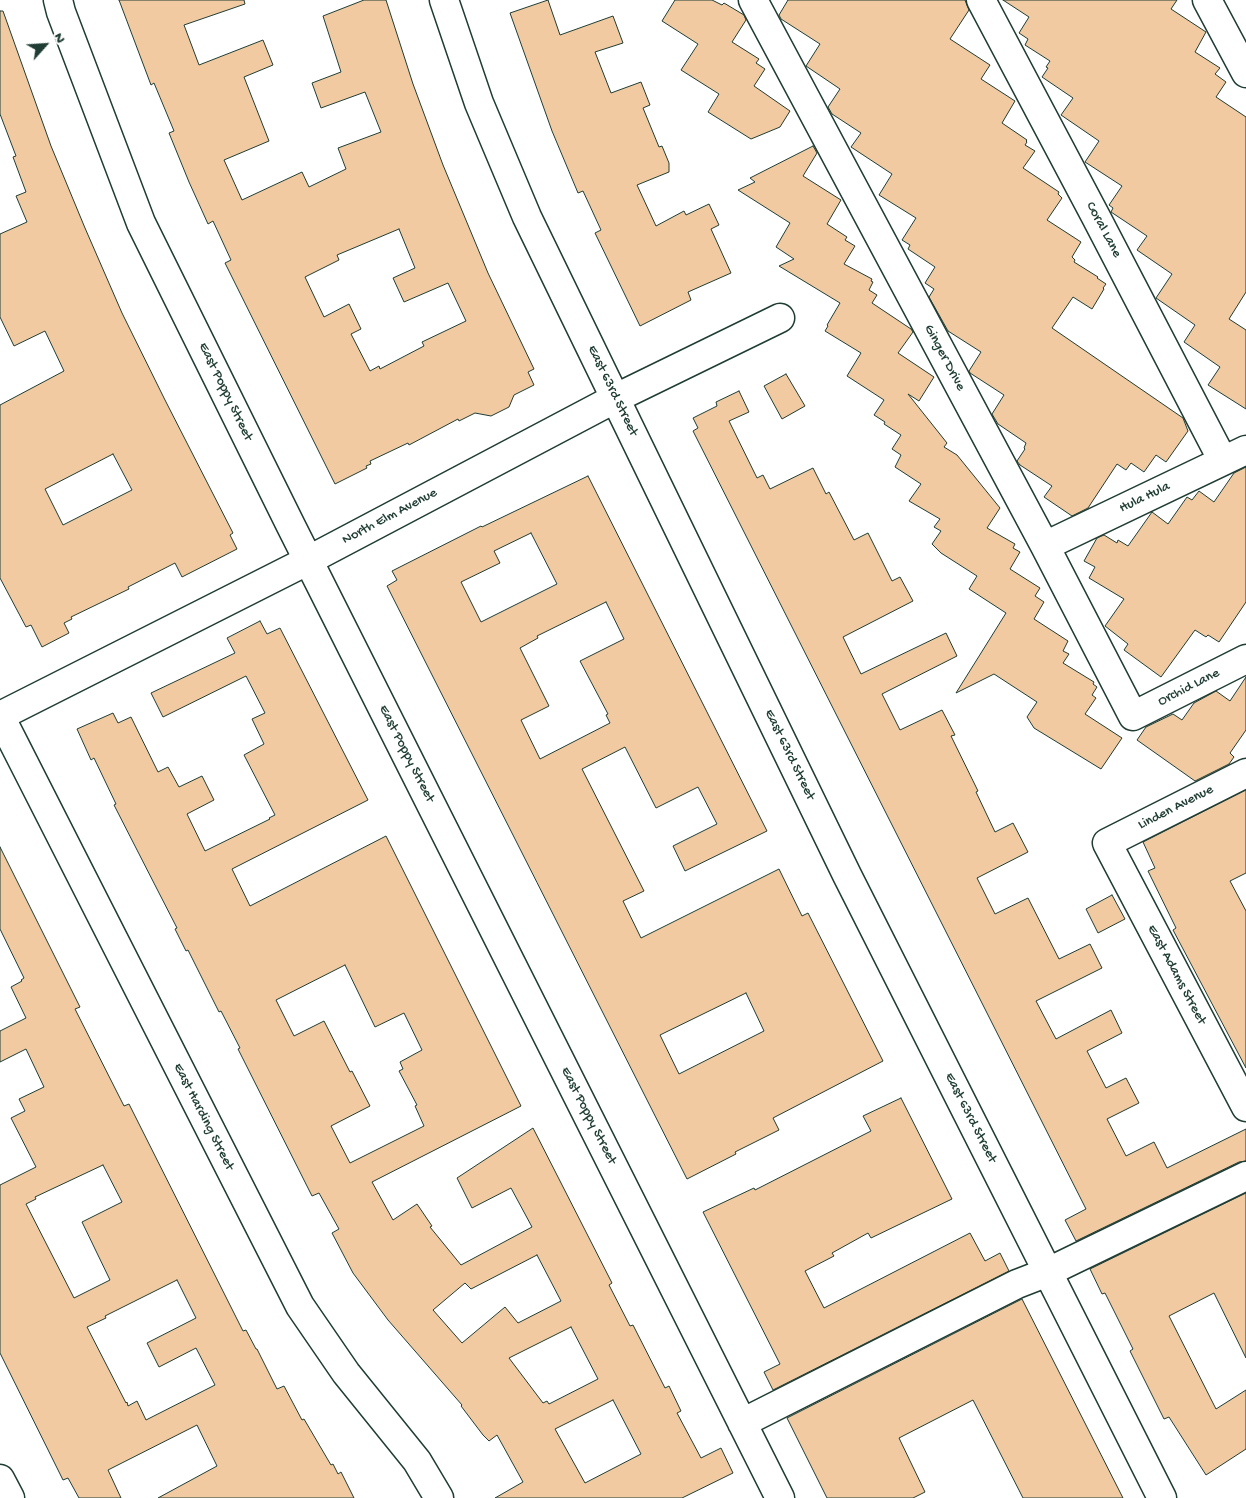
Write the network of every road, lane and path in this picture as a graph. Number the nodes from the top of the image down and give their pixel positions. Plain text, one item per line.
1 (58, 0) edge
2 (444, 0) edge
3 (753, 0) edge
4 (981, 0) edge
5 (1207, 0) edge
6 (1246, 73) edge
7 (780, 318) dead end
8 (616, 398) junction
9 (1234, 455) edge
10 (1045, 546) junction
11 (308, 560) junction
12 (1246, 659) edge
13 (0, 716) edge
14 (1133, 716) joint
15 (1246, 773) edge
16 (1107, 843) joint
17 (1246, 1107) edge
18 (1246, 1176) edge
19 (1048, 1272) junction
20 (742, 1423) junction
21 (0, 1479) edge
22 (10, 1498) edge
23 (439, 1498) edge
24 (780, 1498) edge
25 (1162, 1498) edge

1 - 11 street, East Poppy Street
2 - 8 street, East 63rd Street
3 - 10 street, Ginger Drive
4 - 9 street, Coral Lane
5 - 6 street
7 - 8 street, North Elm Avenue
8 - 11 street, North Elm Avenue
8 - 19 street, East 63rd Street
9 - 10 street, Hula Hula
10 - 14 street, Ginger Drive
11 - 13 street, North Elm Avenue
11 - 20 street, East Poppy Street
12 - 14 street, Orchid Lane
13 - 23 street, East Harding Street
15 - 16 street, Linden Avenue
16 - 17 street, East Adams Street
18 - 19 street
19 - 20 street
19 - 25 street, East 63rd Street
20 - 24 street, East Poppy Street
21 - 22 street

